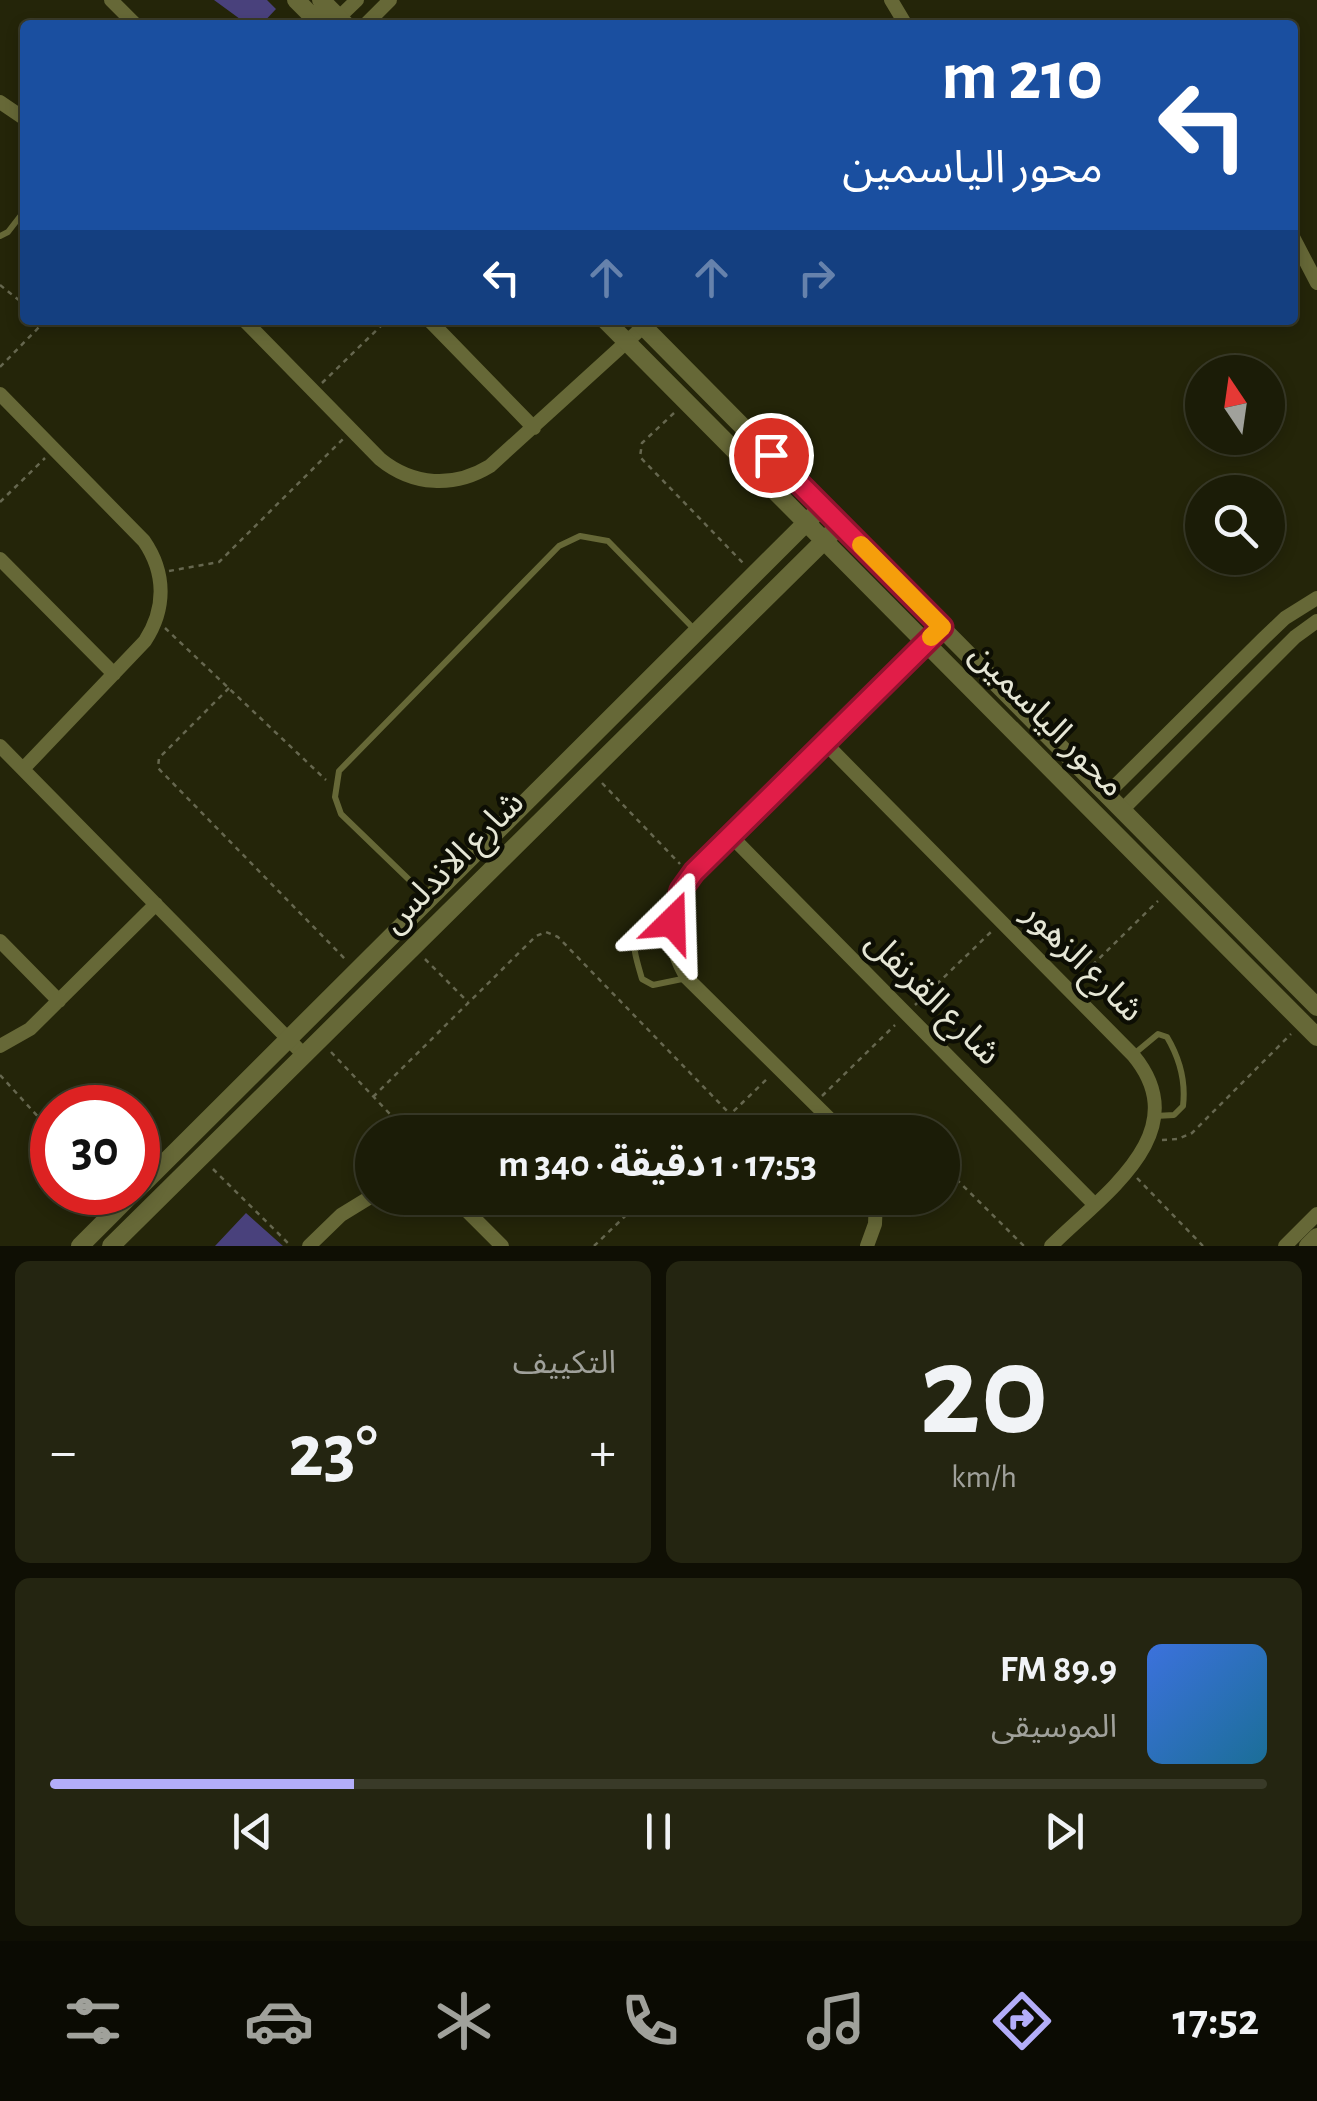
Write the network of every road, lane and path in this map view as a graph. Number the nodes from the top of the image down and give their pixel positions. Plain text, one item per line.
1 (111, 0) edge
2 (296, 0) edge
3 (357, 0) edge
4 (390, 0) edge
5 (131, 20) edge
6 (329, 20) edge
7 (337, 20) edge
8 (370, 20) edge
9 (20, 216) edge
10 (0, 236) edge
11 (1298, 247) edge
12 (1317, 283) edge
13 (0, 286) edge
14 (20, 301) edge
15 (40, 325) edge
16 (249, 325) edge
17 (382, 325) edge
18 (434, 325) edge
19 (610, 325) edge
20 (639, 325) edge
21 (643, 325) edge
22 (626, 342) junction
23 (0, 367) edge
24 (314, 391) junction
25 (0, 394) edge
26 (686, 402) junction
27 (534, 428) junction
28 (352, 430) junction
29 (56, 448) junction
30 (0, 502) edge
31 (822, 507) junction
32 (806, 523) junction
33 (840, 525) junction
34 (824, 541) junction
35 (0, 560) edge
36 (159, 573) junction
37 (754, 574) junction
38 (1317, 598) edge
39 (156, 620) junction
40 (1317, 621) edge
41 (942, 627) junction
42 (697, 632) junction
43 (925, 643) junction
44 (114, 674) junction
45 (228, 688) junction
46 (824, 742) junction
47 (0, 746) edge
48 (23, 770) junction
49 (591, 772) junction
50 (335, 788) junction
51 (1107, 794) junction
52 (1122, 810) junction
53 (730, 836) junction
54 (691, 874) junction
55 (1170, 889) junction
56 (430, 900) junction
57 (156, 904) junction
58 (672, 922) junction
59 (0, 941) edge
60 (413, 947) junction
61 (357, 972) junction
62 (688, 978) junction
63 (1068, 989) junction
64 (59, 1001) junction
65 (468, 1002) junction
66 (1317, 1007) edge
67 (1302, 1022) junction
68 (1317, 1037) edge
69 (288, 1039) junction
70 (319, 1040) junction
71 (0, 1046) edge
72 (304, 1055) junction
73 (1133, 1055) junction
74 (778, 1068) junction
75 (0, 1074) edge
76 (373, 1097) junction
77 (30, 1107) edge
78 (730, 1114) joint
79 (390, 1115) edge
80 (826, 1115) edge
81 (1155, 1116) junction
82 (1151, 1137) junction
83 (201, 1157) junction
84 (160, 1167) edge
85 (1129, 1170) junction
86 (960, 1183) edge
87 (1094, 1204) junction
88 (355, 1206) edge
89 (1317, 1214) edge
90 (112, 1215) edge
91 (471, 1215) edge
92 (626, 1215) edge
93 (875, 1215) edge
94 (1317, 1237) edge
95 (314, 1244) edge
96 (80, 1246) edge
97 (111, 1246) edge
98 (291, 1246) edge
99 (502, 1246) edge
100 (594, 1246) edge
101 (867, 1246) edge
102 (1024, 1246) edge
103 (1052, 1246) edge
104 (1203, 1246) edge
105 (1285, 1246) edge
106 (1308, 1246) edge

1 - 5 street
2 - 6 street
3 - 7 street
4 - 8 street
9 - 10 lane
11 - 12 street
13 - 14 path
15 - 23 path
16 - 24 street
17 - 24 path
18 - 27 street
19 - 22 street, محور الياسمين
20 - 22 street
21 - 31 street, محور الياسمين
22 - 26 street, محور الياسمين
22 - 27 street
24 - 28 street
25 - 29 street
26 - 32 street, محور الياسمين
26 - 37 path
27 - 28 street
28 - 36 path
29 - 30 path
29 - 36 street
31 - 32 street, شارع الاندلس
31 - 33 street, محور الياسمين
32 - 34 street, محور الياسمين
32 - 37 street, شارع الاندلس
33 - 34 street, شارع الاندلس
33 - 41 street, محور الياسمين
34 - 43 street, محور الياسمين
34 - 49 street, شارع الاندلس
35 - 44 street
36 - 39 street
37 - 42 street, شارع الاندلس
38 - 51 street
39 - 44 street
39 - 45 path
40 - 52 street
41 - 43 street
41 - 51 street, محور الياسمين
42 - 50 lane
42 - 56 street, شارع الاندلس
43 - 46 street
43 - 55 street, محور الياسمين
44 - 48 street
45 - 50 path
45 - 61 path
46 - 53 street
46 - 63 street, شارع الزهور
47 - 48 street
48 - 57 street
49 - 54 path
49 - 60 street, شارع الاندلس
50 - 56 lane
51 - 52 street, محور الياسمين
52 - 66 street, محور الياسمين
53 - 54 street
53 - 87 street, شارع القرنفل
54 - 58 street
55 - 63 path
55 - 67 street, محور الياسمين
56 - 61 street, شارع الاندلس
57 - 64 street
57 - 69 street
58 - 62 street
58 - 62 lane
59 - 64 street
60 - 65 path
60 - 70 street, شارع الاندلس
61 - 69 street, شارع الاندلس
62 - 74 street
63 - 73 street, شارع الزهور
64 - 71 street
65 - 76 path
65 - 78 path
67 - 68 street, محور الياسمين
67 - 82 path
69 - 72 street
69 - 84 street, شارع الاندلس
70 - 72 street, شارع الاندلس
70 - 76 path
72 - 83 street, شارع الاندلس
73 - 81 street, شارع الزهور
73 - 81 lane
74 - 78 path
74 - 80 street
75 - 77 path
76 - 79 path
81 - 82 street, شارع الزهور
82 - 85 street, شارع الزهور
83 - 97 street, شارع الاندلس
83 - 98 path
85 - 87 street, شارع الزهور
85 - 104 path
86 - 102 path
87 - 103 street, شارع الزهور
88 - 95 street
89 - 105 street
90 - 96 street, شارع الاندلس
91 - 99 street
92 - 100 path
93 - 101 street
94 - 106 street

